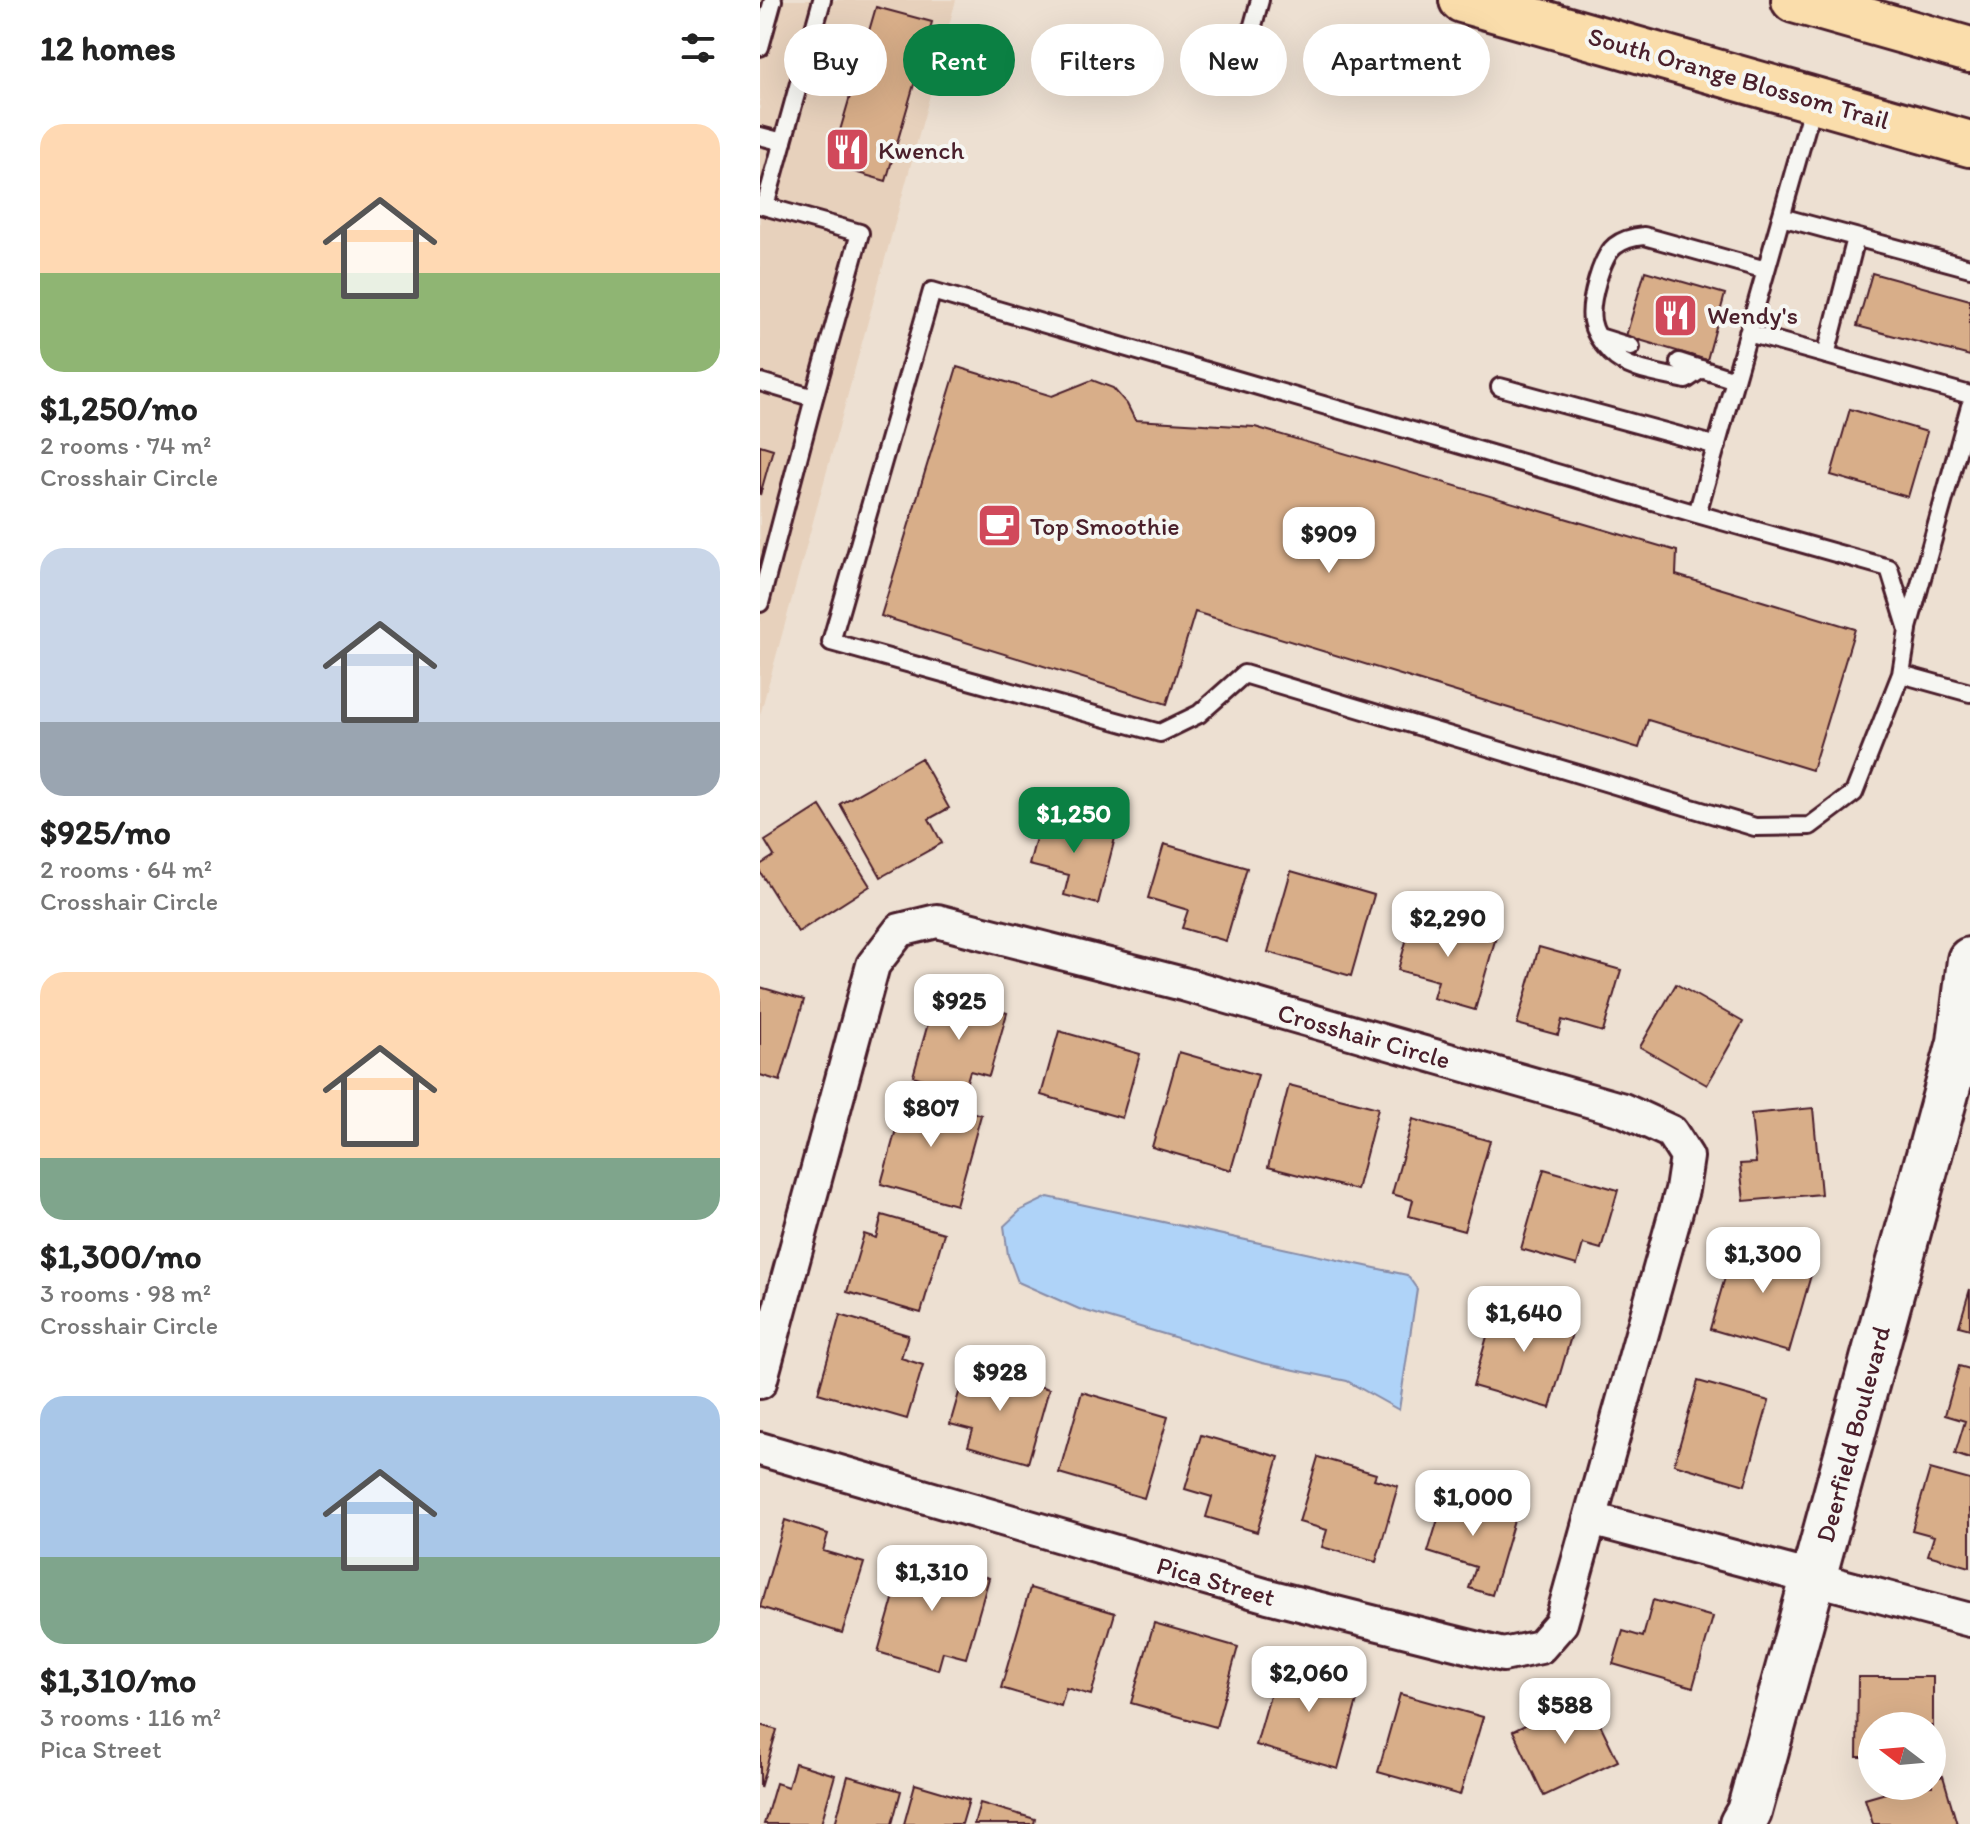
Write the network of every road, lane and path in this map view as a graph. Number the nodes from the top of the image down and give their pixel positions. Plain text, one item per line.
1 (773, 0) edge
2 (822, 0) edge
3 (1260, 0) edge
4 (1462, 0) edge
5 (1794, 0) edge
6 (1253, 24) edge
7 (760, 47) edge
8 (1970, 50) edge
9 (1814, 100) junction
10 (760, 136) edge
11 (783, 142) junction
12 (1970, 144) edge
13 (762, 206) edge
14 (1781, 217) junction
15 (1856, 238) junction
16 (1970, 268) edge
17 (1766, 270) junction
18 (1748, 333) junction
19 (1597, 336) junction
20 (1631, 347) dead end
21 (1826, 355) junction
22 (1679, 362) dead end
23 (1702, 369) junction
24 (1735, 380) junction
25 (760, 382) edge
26 (1500, 387) dead end
27 (1970, 395) edge
28 (814, 398) junction
29 (1970, 406) edge
30 (1717, 446) junction
31 (1697, 514) junction
32 (760, 603) edge
33 (1908, 630) junction
34 (1901, 674) junction
35 (1970, 693) edge
36 (1970, 960) edge
37 (1965, 1032) edge
38 (760, 1382) edge
39 (760, 1449) edge
40 (1591, 1519) junction
41 (1814, 1578) junction
42 (1970, 1620) edge
43 (1742, 1824) edge

1 - 7 lane
2 - 11 lane
3 - 6 lane
4 - 9 main road, South Orange Blossom Trail
5 - 8 main road
9 - 12 main road, South Orange Blossom Trail
9 - 14 lane
10 - 11 lane
11 - 13 lane
13 - 28 lane
14 - 15 lane
14 - 17 lane
15 - 16 lane
15 - 21 lane
17 - 18 lane
17 - 19 lane
18 - 21 lane
18 - 24 lane
19 - 20 lane
19 - 23 lane
21 - 27 lane
22 - 23 lane
23 - 24 lane
24 - 30 lane
25 - 28 lane
26 - 30 lane
28 - 32 lane
29 - 33 lane
30 - 31 lane
31 - 33 lane
31 - 34 lane
33 - 34 lane
34 - 35 lane
36 - 37 street, Deerfield Boulevard
37 - 41 street, Deerfield Boulevard
38 - 40 street, Crosshair Circle
39 - 40 street, Pica Street
40 - 41 street
41 - 42 street
41 - 43 street, Deerfield Boulevard

